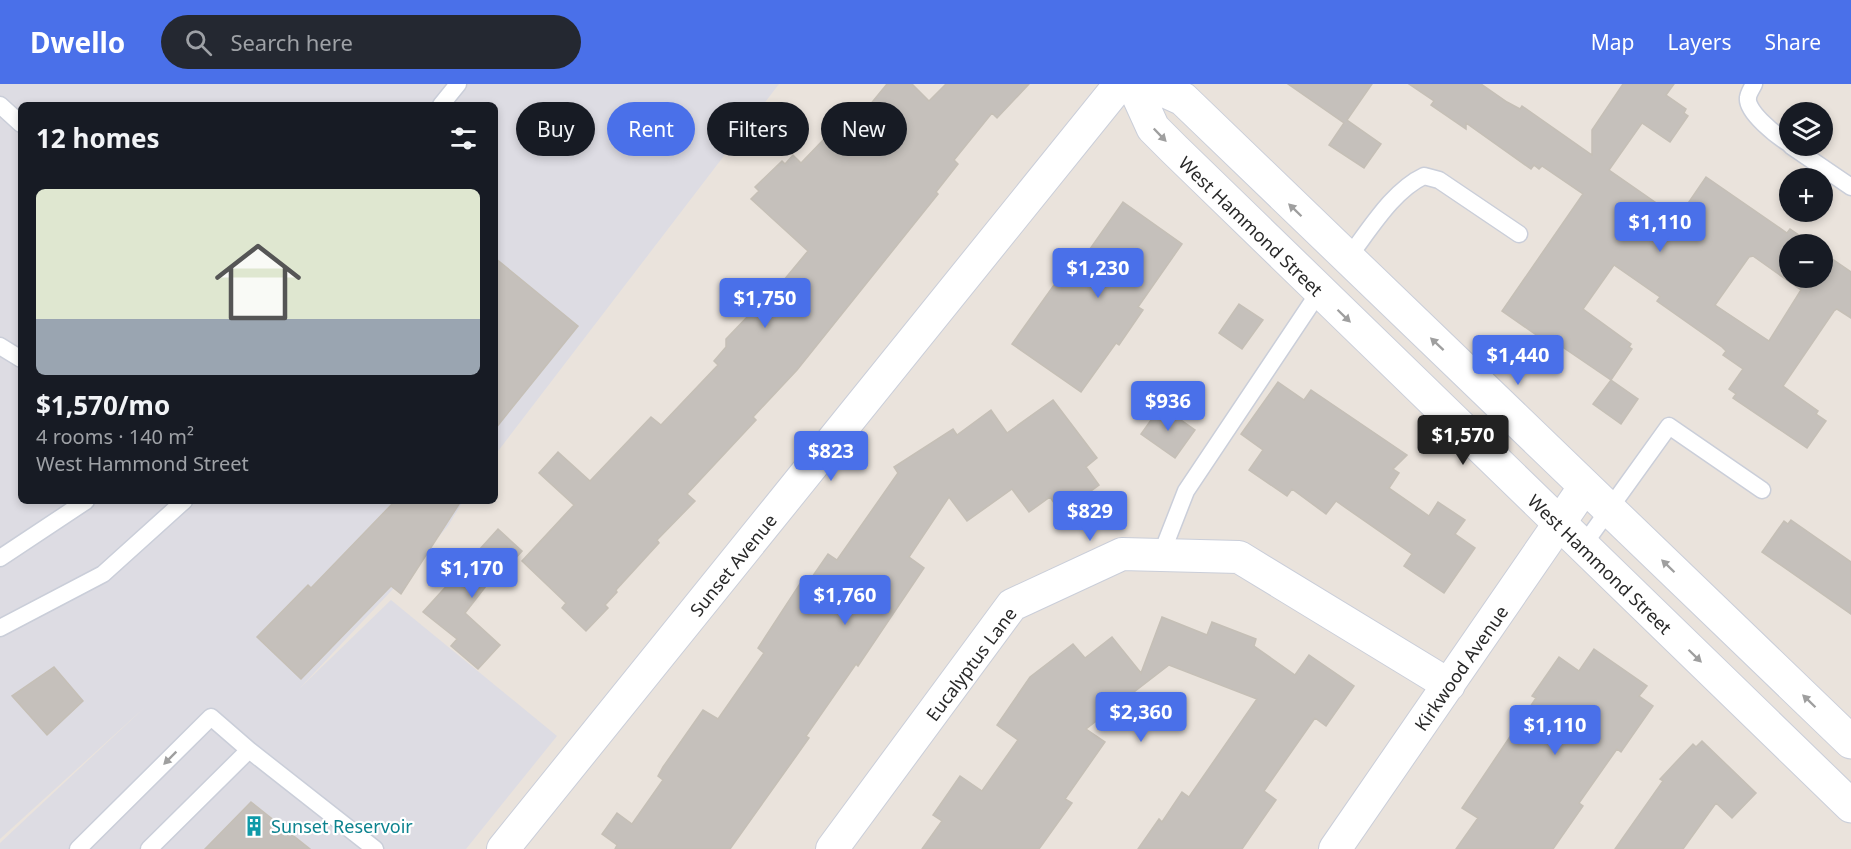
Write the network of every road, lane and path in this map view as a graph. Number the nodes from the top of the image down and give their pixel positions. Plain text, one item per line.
1 (458, 84) edge
2 (1120, 84) edge
3 (1133, 84) edge
4 (1150, 84) edge
5 (1754, 84) edge
6 (443, 102) edge
7 (0, 105) edge
8 (18, 121) edge
9 (1779, 135) edge
10 (1806, 156) edge
11 (1851, 187) edge
12 (1519, 234) dead end
13 (1347, 259) junction
14 (1319, 292) junction
15 (0, 346) edge
16 (18, 357) edge
17 (1585, 486) junction
18 (1762, 490) dead end
19 (81, 504) edge
20 (181, 504) edge
21 (1609, 509) junction
22 (1571, 536) junction
23 (1161, 555) junction
24 (0, 558) edge
25 (0, 628) edge
26 (1449, 685) junction
27 (1851, 742) edge
28 (249, 750) junction
29 (1851, 806) edge
30 (78, 849) edge
31 (149, 849) edge
32 (375, 849) edge
33 (503, 849) edge
34 (832, 849) edge
35 (1335, 849) edge

1 - 6 lane
2 - 33 street, Sunset Avenue
3 -> 14 street, West Hammond Street
13 -> 4 street
5 - 9 lane
7 - 8 lane
10 - 11 lane
12 - 13 lane
17 -> 13 street
14 -> 22 street, West Hammond Street
14 - 23 lane
15 - 16 lane
17 - 21 street
17 - 22 street, Kirkwood Avenue
18 - 21 lane
19 - 24 lane
20 - 25 lane
21 - 22 lane
27 -> 21 street
22 - 26 street, Kirkwood Avenue
22 -> 29 street, West Hammond Street
23 - 26 street, Eucalyptus Lane
23 - 34 street, Eucalyptus Lane
26 - 35 street, Kirkwood Avenue
28 -> 30 lane
28 - 31 lane
28 - 32 lane

